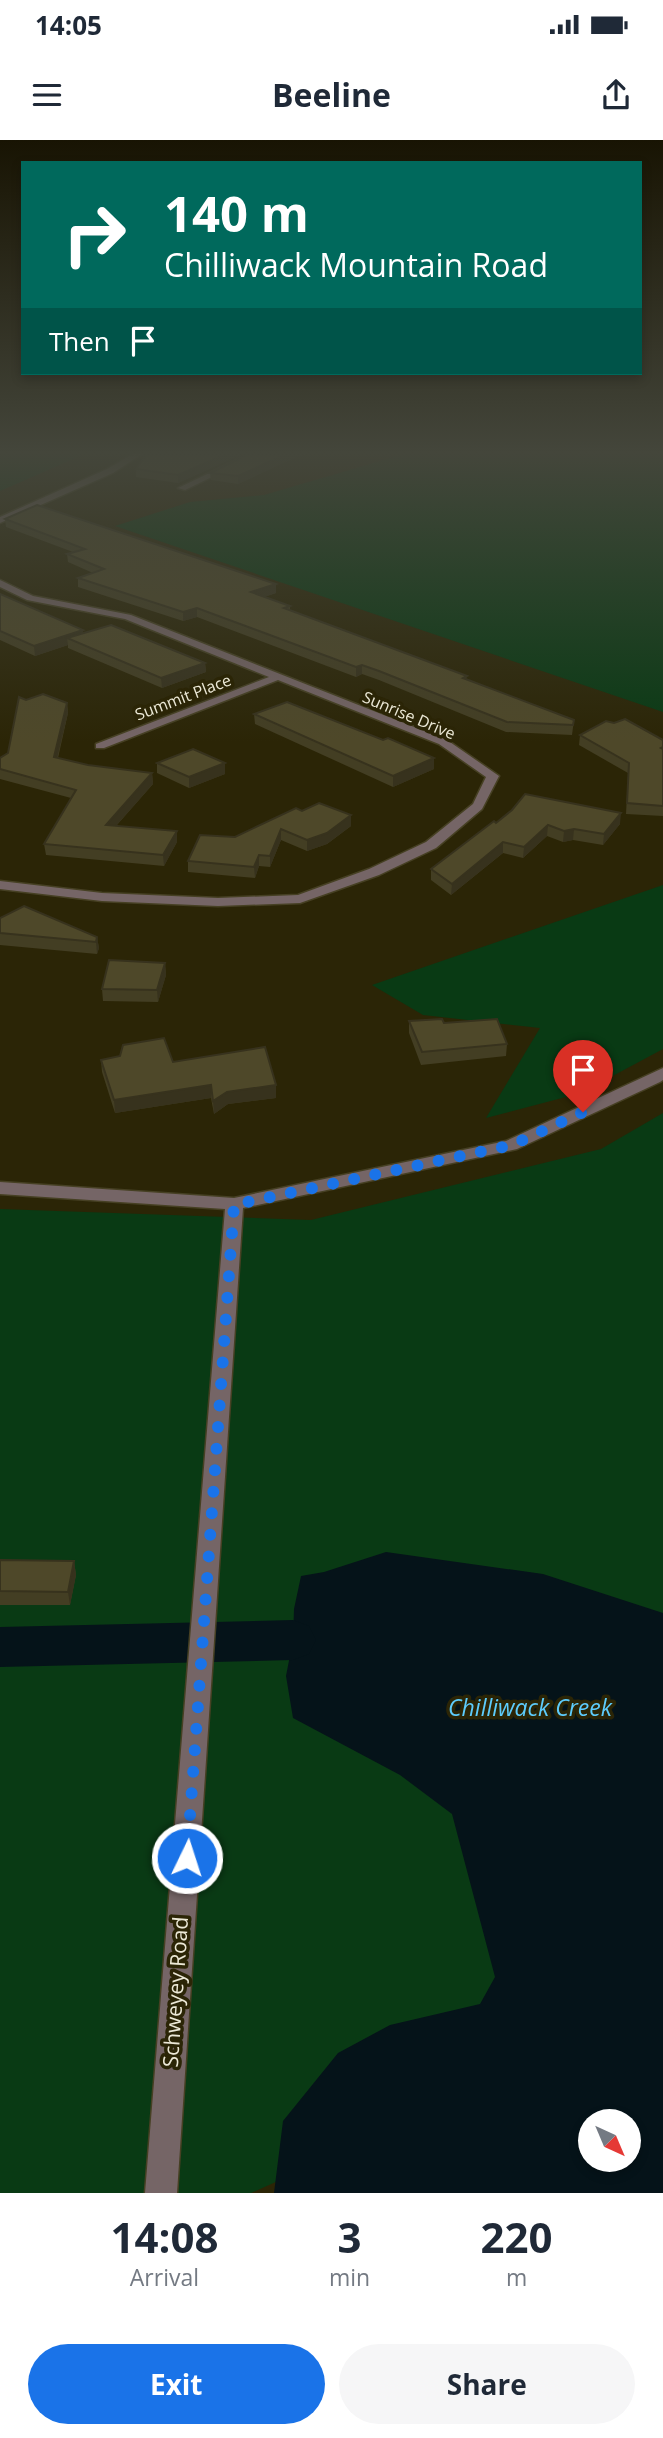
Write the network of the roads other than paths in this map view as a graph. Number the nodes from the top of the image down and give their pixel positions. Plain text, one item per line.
1 (0, 583) edge
2 (277, 677) junction
3 (100, 746) dead end
4 (0, 885) edge
5 (663, 1073) edge
6 (0, 1188) edge
7 (234, 1205) junction
8 (161, 2193) edge

1 - 2 street, Sunrise Drive
2 - 3 street, Summit Place
2 - 4 street, Sunrise Drive
5 - 7 street
6 - 7 street
7 - 8 street, Schweyey Road

